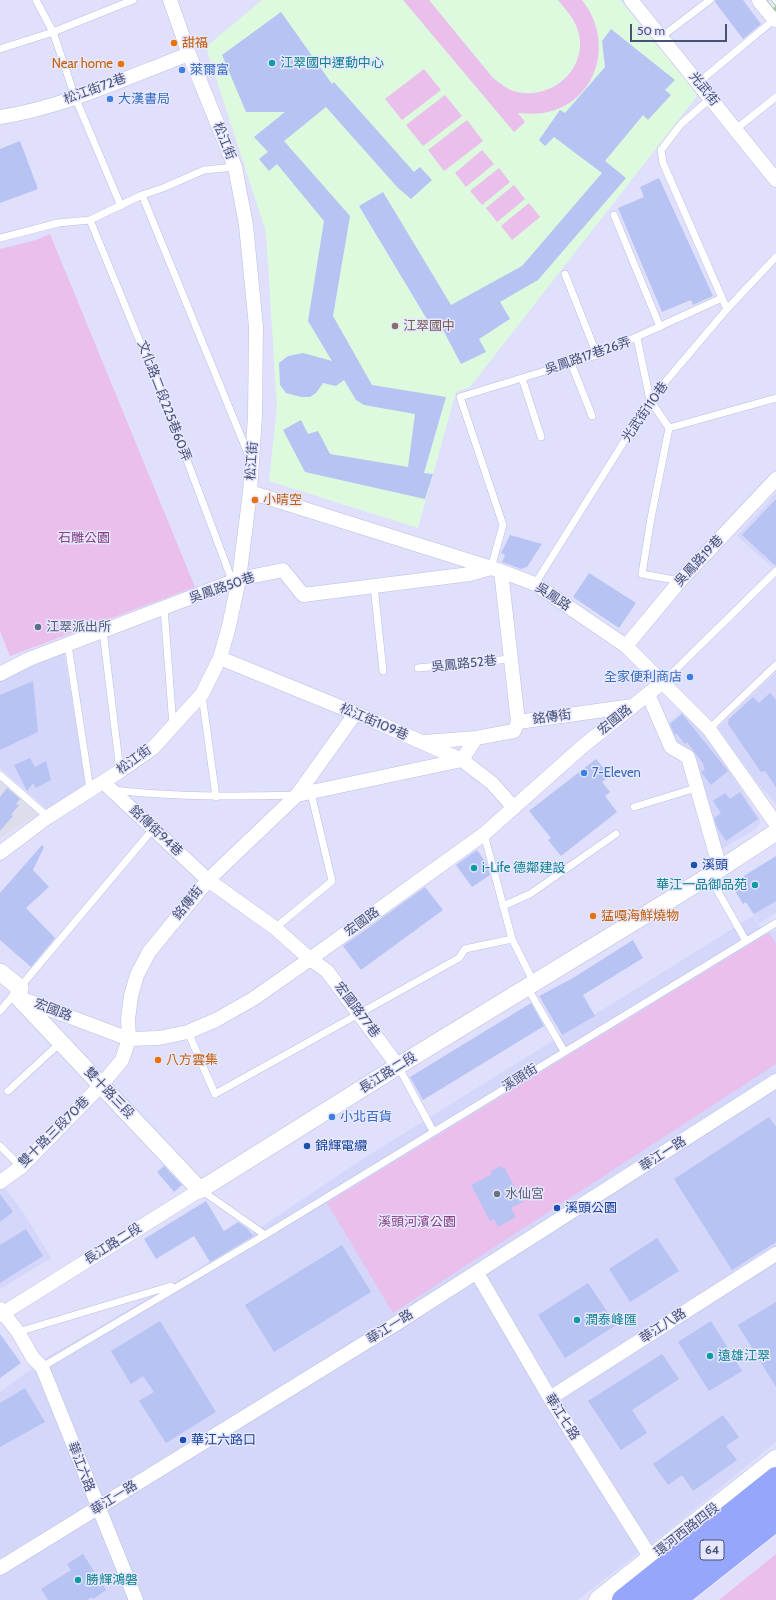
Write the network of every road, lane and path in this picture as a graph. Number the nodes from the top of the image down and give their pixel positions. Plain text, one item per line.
1 (36, 0) edge
2 (133, 0) edge
3 (170, 0) edge
4 (631, 0) edge
5 (710, 0) edge
6 (762, 0) edge
7 (776, 17) edge
8 (53, 32) junction
9 (661, 37) junction
10 (0, 48) edge
11 (189, 54) junction
12 (699, 82) junction
13 (75, 97) junction
14 (776, 97) edge
15 (711, 98) junction
16 (0, 117) edge
17 (736, 129) junction
18 (235, 167) junction
19 (776, 180) edge
20 (142, 194) junction
21 (121, 206) junction
22 (614, 215) dead end
23 (90, 220) junction
24 (0, 238) edge
25 (776, 257) edge
26 (770, 262) junction
27 (776, 268) edge
28 (565, 274) dead end
29 (722, 298) junction
30 (727, 309) junction
31 (660, 327) junction
32 (637, 338) junction
33 (597, 355) junction
34 (571, 363) junction
35 (522, 378) junction
36 (776, 398) edge
37 (650, 400) junction
38 (592, 416) dead end
39 (669, 428) junction
40 (541, 437) dead end
41 (252, 463) junction
42 (776, 479) edge
43 (250, 492) junction
44 (496, 569) junction
45 (776, 571) edge
46 (236, 581) junction
47 (680, 581) junction
48 (535, 584) junction
49 (374, 586) junction
50 (164, 608) junction
51 (104, 631) junction
52 (68, 645) junction
53 (626, 646) junction
54 (220, 658) junction
55 (510, 659) junction
56 (776, 665) edge
57 (418, 668) dead end
58 (383, 671) dead end
59 (0, 674) edge
60 (663, 682) junction
61 (202, 694) junction
62 (648, 694) junction
63 (633, 706) junction
64 (355, 714) junction
65 (518, 722) junction
66 (173, 727) junction
67 (709, 729) junction
68 (476, 738) junction
69 (421, 742) junction
70 (462, 760) junction
71 (120, 771) junction
72 (0, 775) edge
73 (108, 786) junction
74 (696, 788) junction
75 (90, 789) junction
76 (304, 794) junction
77 (216, 797) junction
78 (634, 807) dead end
79 (514, 808) junction
80 (48, 816) junction
81 (776, 824) edge
82 (153, 829) junction
83 (776, 832) edge
84 (484, 834) junction
85 (616, 834) dead end
86 (0, 853) edge
87 (715, 872) junction
88 (208, 880) junction
89 (503, 906) junction
90 (776, 923) edge
91 (275, 928) junction
92 (512, 939) junction
93 (746, 940) junction
94 (310, 959) junction
95 (0, 972) edge
96 (531, 985) junction
97 (19, 992) junction
98 (0, 1011) edge
99 (359, 1013) junction
100 (188, 1032) junction
101 (129, 1039) junction
102 (60, 1043) junction
103 (564, 1051) junction
104 (398, 1066) junction
105 (776, 1081) edge
106 (102, 1084) junction
107 (8, 1091) dead end
108 (433, 1132) junction
109 (0, 1146) edge
110 (21, 1167) junction
111 (0, 1182) edge
112 (200, 1190) junction
113 (265, 1235) junction
114 (776, 1254) edge
115 (477, 1273) junction
116 (182, 1283) junction
117 (1, 1312) edge
118 (18, 1332) junction
119 (37, 1362) junction
120 (550, 1398) junction
121 (776, 1460) edge
122 (776, 1478) edge
123 (776, 1499) edge
124 (776, 1503) edge
125 (97, 1508) junction
126 (776, 1520) edge
127 (776, 1524) edge
128 (651, 1558) junction
129 (0, 1568) edge
130 (649, 1594) edge
131 (136, 1600) edge
132 (599, 1600) edge
133 (623, 1600) edge
134 (677, 1600) edge

1 - 8 lane
2 - 8 lane
3 - 11 street, 松江街
4 - 9 street, 光武街
5 - 9 lane
6 - 7 main road
7 - 12 lane
8 - 10 lane
8 - 13 lane
9 - 12 street, 光武街
11 - 13 street, 松江街72巷
11 - 18 street, 松江街
12 - 15 street, 光武街
13 - 16 street, 松江街72巷
13 - 21 lane
14 - 17 lane
15 - 17 street, 光武街
15 - 29 lane
17 - 19 street, 光武街
18 - 20 lane
18 - 41 street, 松江街
20 - 21 lane
20 - 41 lane
21 - 23 lane
22 - 31 lane
23 - 24 lane
23 - 46 lane, 文化路二段225巷60弄
25 - 26 lane, 光武街110巷
26 - 27 lane
26 - 30 lane, 光武街110巷
28 - 33 lane
29 - 30 lane
29 - 31 lane, 吳鳳路17巷26弄
30 - 37 lane, 光武街110巷
31 - 32 lane, 吳鳳路17巷26弄
32 - 33 lane, 吳鳳路17巷26弄
32 - 37 lane
33 - 34 lane, 吳鳳路17巷26弄
34 - 35 lane, 吳鳳路17巷26弄
34 - 38 lane
35 - 40 lane
35 - 44 lane, 吳鳳路17巷26弄
36 - 39 lane
37 - 39 lane
37 - 48 lane, 光武街110巷
39 - 47 lane
41 - 43 street, 松江街
42 - 47 street, 吳鳳路19巷
43 - 44 street, 吳鳳路
43 - 46 street, 松江街
44 - 48 street, 吳鳳路
44 - 49 street, 吳鳳路50巷
44 - 55 street, 吳鳳路52巷
45 - 60 lane
46 - 49 street, 吳鳳路50巷
46 - 50 street, 吳鳳路50巷
46 - 54 street, 松江街
47 - 53 street, 吳鳳路19巷
48 - 53 street, 吳鳳路
49 - 58 lane
50 - 51 street, 吳鳳路50巷
50 - 66 lane
51 - 52 street, 吳鳳路50巷
51 - 71 lane
52 - 59 street, 吳鳳路50巷
52 - 75 lane
53 - 60 street, 吳鳳路
54 - 61 street, 松江街
54 - 64 street, 松江街109巷
55 - 57 lane, 吳鳳路52巷
55 - 65 street, 吳鳳路52巷
56 - 67 lane
60 - 62 street, 宏國路
60 - 67 street, 吳鳳路
61 - 66 street, 松江街
61 - 77 lane
62 - 63 street, 宏國路
62 - 74 street
63 - 65 street, 銘傳街
63 - 79 street, 宏國路
64 - 69 street, 松江街109巷
64 - 76 street, 銘傳街
65 - 68 street, 銘傳街
66 - 71 street, 松江街
67 - 81 street, 吳鳳路
68 - 69 street, 銘傳街
68 - 70 street
69 - 70 street, 松江街109巷
70 - 76 street
70 - 79 street, 松江街109巷
71 - 73 street, 松江街
72 - 80 lane
73 - 75 street, 松江街
73 - 77 lane
73 - 82 street, 銘傳街94巷
74 - 78 lane
74 - 87 street
75 - 80 street, 松江街
76 - 77 lane
76 - 88 street, 銘傳街
76 - 91 lane
79 - 84 street, 宏國路
80 - 86 street, 松江街
82 - 88 street, 銘傳街94巷
82 - 97 lane
83 - 87 street, 長江路二段
84 - 89 lane
84 - 94 street, 宏國路
85 - 89 lane
87 - 93 lane
87 - 96 street, 長江路二段
88 - 91 street, 銘傳街94巷
88 - 101 street, 銘傳街
89 - 92 lane
90 - 93 lane, 溪頭街
91 - 94 street, 宏國路77巷
92 - 96 lane
92 - 99 lane
93 - 103 lane, 溪頭街
94 - 99 street, 宏國路77巷
94 - 100 street, 宏國路
95 - 97 street, 雙十路三段
96 - 103 lane
96 - 104 street, 長江路二段
97 - 98 lane
97 - 101 street, 宏國路
97 - 102 street, 雙十路三段
99 - 100 lane
99 - 104 street, 宏國路77巷
100 - 101 street, 宏國路
101 - 106 street, 雙十路三段70巷
102 - 106 street, 雙十路三段
102 - 107 lane
103 - 108 lane, 溪頭街
104 - 108 lane
104 - 112 street, 長江路二段
105 - 115 street, 華江一路
106 - 110 street, 雙十路三段70巷
106 - 112 street, 雙十路三段
108 - 113 lane, 溪頭街
109 - 110 lane
110 - 111 street, 雙十路三段70巷
112 - 113 lane
112 - 117 street, 長江路二段
113 - 116 lane, 溪頭街
114 - 120 street, 華江八路
115 - 120 street, 華江七路
115 - 125 street, 華江一路
116 - 118 lane
116 - 119 lane
117 - 118 street, 華江六路
118 - 119 street, 華江六路
119 - 125 street, 華江六路
120 - 128 street, 華江七路
121 - 128 main road, 環河西路四段
122 - 130 highway
123 - 130 highway, 64
124 - 130 main road
125 - 129 street, 華江一路
125 - 131 street, 華江六路
126 - 134 highway, 64
127 - 134 street
128 - 132 main road, 環河西路四段
130 - 133 highway

